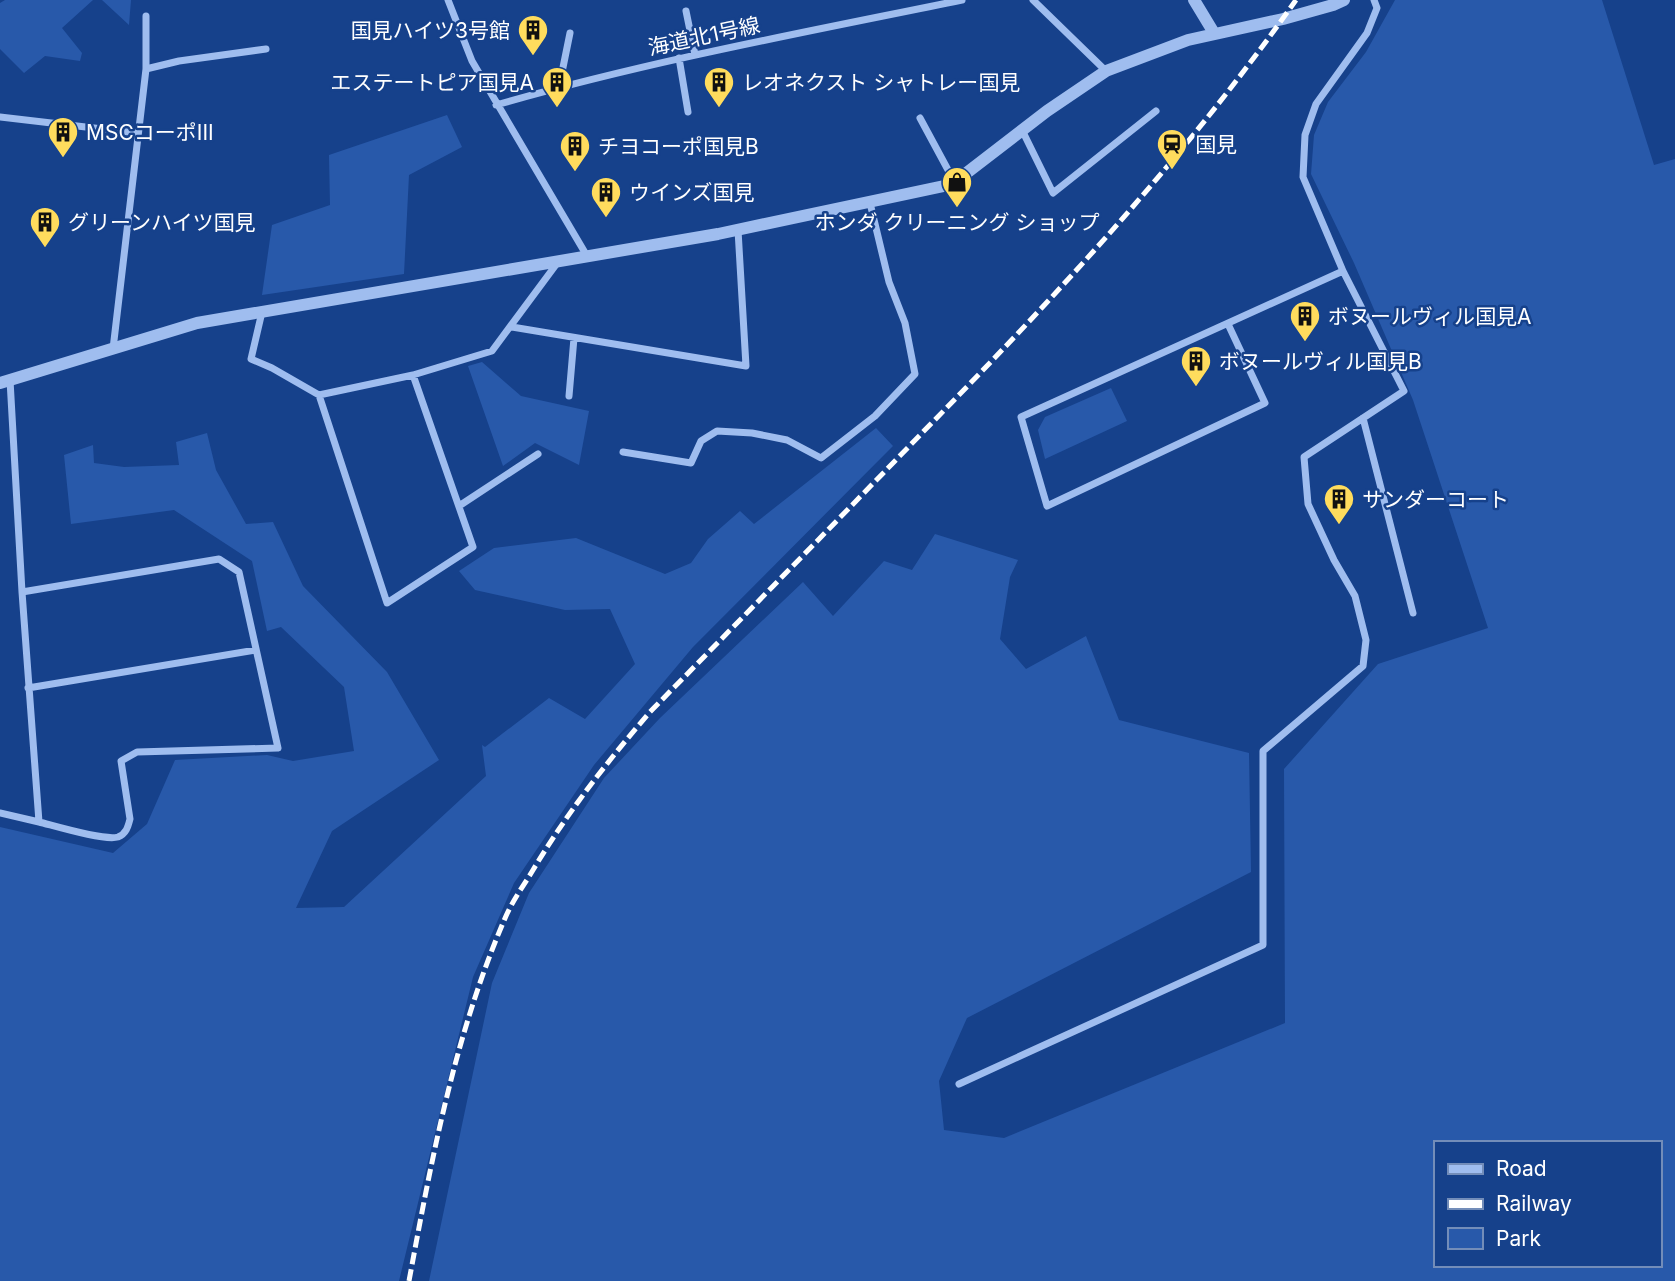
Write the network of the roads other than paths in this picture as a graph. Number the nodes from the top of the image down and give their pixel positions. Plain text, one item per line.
1 (448, 0) edge
2 (962, 0) edge
3 (1033, 0) edge
4 (1194, 0) edge
5 (1344, 0) edge
6 (1374, 0) edge
7 (686, 11) dead end
8 (146, 16) dead end
9 (570, 33) dead end
10 (1214, 33) junction
11 (266, 49) dead end
12 (695, 55) junction
13 (680, 58) junction
14 (146, 69) junction
15 (1106, 71) junction
16 (559, 87) junction
17 (496, 105) junction
18 (1156, 111) dead end
19 (688, 112) dead end
20 (0, 117) edge
21 (920, 117) dead end
22 (1022, 130) junction
23 (137, 133) junction
24 (954, 181) junction
25 (870, 203) junction
26 (738, 230) junction
27 (587, 256) junction
28 (558, 261) junction
29 (1343, 271) junction
30 (262, 311) junction
31 (1228, 324) junction
32 (512, 327) junction
33 (574, 338) junction
34 (112, 351) junction
35 (414, 375) junction
36 (5, 382) edge
37 (319, 395) junction
38 (569, 396) dead end
39 (1363, 418) junction
40 (623, 452) dead end
41 (538, 454) dead end
42 (459, 506) junction
43 (22, 592) junction
44 (1413, 613) dead end
45 (256, 650) junction
46 (28, 688) junction
47 (0, 814) edge
48 (39, 822) junction
49 (960, 1084) dead end

1 - 17 street
2 - 12 street, 海道北1号線
3 - 15 street
4 - 10 street
5 - 10 street
6 - 29 street
7 - 12 street
8 - 14 street
9 - 16 street
10 - 15 street
11 - 14 street
12 - 13 street, 海道北1号線
13 - 16 street, 海道北1号線
13 - 19 street
14 - 23 street
15 - 22 street
16 - 17 street, 海道北1号線
17 - 27 street
18 - 22 street
20 - 23 street
21 - 24 street
22 - 24 street
23 - 34 street
24 - 25 street
25 - 26 street
25 - 40 street
26 - 27 street
26 - 33 street
27 - 28 street
28 - 30 street
28 - 32 street
29 - 31 street
29 - 39 street
30 - 34 street
30 - 37 street
31 - 31 street
32 - 33 street
32 - 35 street
33 - 38 street
34 - 36 street
35 - 37 street
35 - 42 street
36 - 43 street
37 - 42 street
39 - 44 street
39 - 49 street
41 - 42 street
43 - 45 street
43 - 46 street
45 - 46 street
45 - 48 street
46 - 48 street
47 - 48 street

